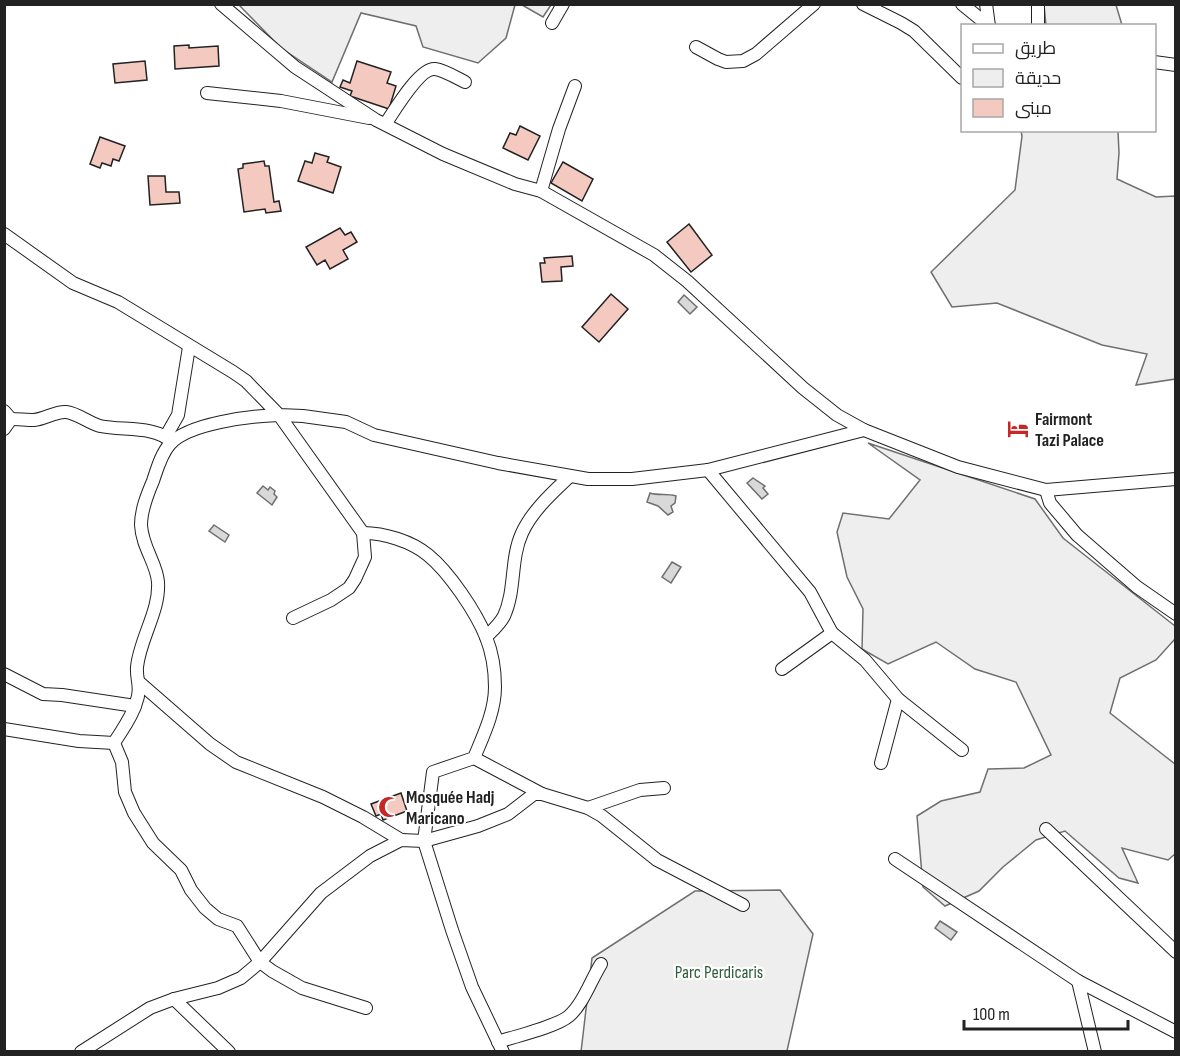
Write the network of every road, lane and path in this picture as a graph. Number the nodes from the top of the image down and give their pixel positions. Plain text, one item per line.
1 (221, 4) edge
2 (563, 4) edge
3 (814, 4) edge
4 (863, 4) edge
5 (962, 4) edge
6 (986, 4) edge
7 (1038, 4) edge
8 (552, 22) dead end
9 (987, 24) edge
10 (989, 24) edge
11 (1038, 24) edge
12 (696, 47) dead end
13 (1156, 62) edge
14 (1176, 65) edge
15 (961, 76) edge
16 (465, 82) dead end
17 (575, 86) dead end
18 (207, 93) dead end
19 (381, 121) junction
20 (541, 192) junction
21 (4, 234) edge
22 (189, 347) junction
23 (279, 415) junction
24 (7, 420) edge
25 (864, 430) junction
26 (169, 439) junction
27 (708, 470) junction
28 (570, 476) junction
29 (1176, 479) edge
30 (1046, 490) junction
31 (363, 533) junction
32 (1176, 614) edge
33 (293, 618) dead end
34 (832, 633) junction
35 (486, 638) junction
36 (782, 669) dead end
37 (4, 674) edge
38 (140, 683) junction
39 (898, 699) junction
40 (135, 706) junction
41 (4, 729) edge
42 (114, 743) junction
43 (962, 750) dead end
44 (474, 758) junction
45 (881, 762) dead end
46 (664, 788) dead end
47 (542, 794) junction
48 (588, 808) junction
49 (1046, 829) dead end
50 (401, 840) junction
51 (424, 841) junction
52 (896, 859) dead end
53 (743, 905) dead end
54 (1176, 952) edge
55 (260, 962) junction
56 (601, 964) dead end
57 (1078, 981) junction
58 (174, 999) junction
59 (366, 1008) dead end
60 (1176, 1032) edge
61 (501, 1047) edge
62 (81, 1052) edge
63 (229, 1052) edge
64 (1095, 1052) edge

1 - 19 street
2 - 8 street
3 - 12 street
4 - 15 street
5 - 9 street
6 - 10 street
7 - 11 street
13 - 14 street
16 - 19 street
17 - 20 street
18 - 19 street
19 - 20 street
20 - 25 street
21 - 22 street
22 - 23 street
22 - 26 street
23 - 26 street
23 - 28 street
23 - 31 street
24 - 26 street
25 - 27 street
25 - 30 street
26 - 38 street
27 - 28 street
27 - 34 street
28 - 35 street
29 - 30 street
30 - 32 street
31 - 33 street
31 - 35 street
34 - 36 street
34 - 39 street
35 - 44 street
37 - 40 street
38 - 40 street
38 - 50 street
39 - 43 street
39 - 45 street
40 - 42 street
41 - 42 street
42 - 55 street
44 - 47 street
44 - 51 street
46 - 48 street
47 - 48 street
47 - 51 street
48 - 53 street
49 - 54 street
50 - 51 street
50 - 55 street
51 - 61 street
52 - 57 street
55 - 58 street
55 - 59 street
56 - 61 street
57 - 60 street
57 - 64 street
58 - 62 street
58 - 63 street

